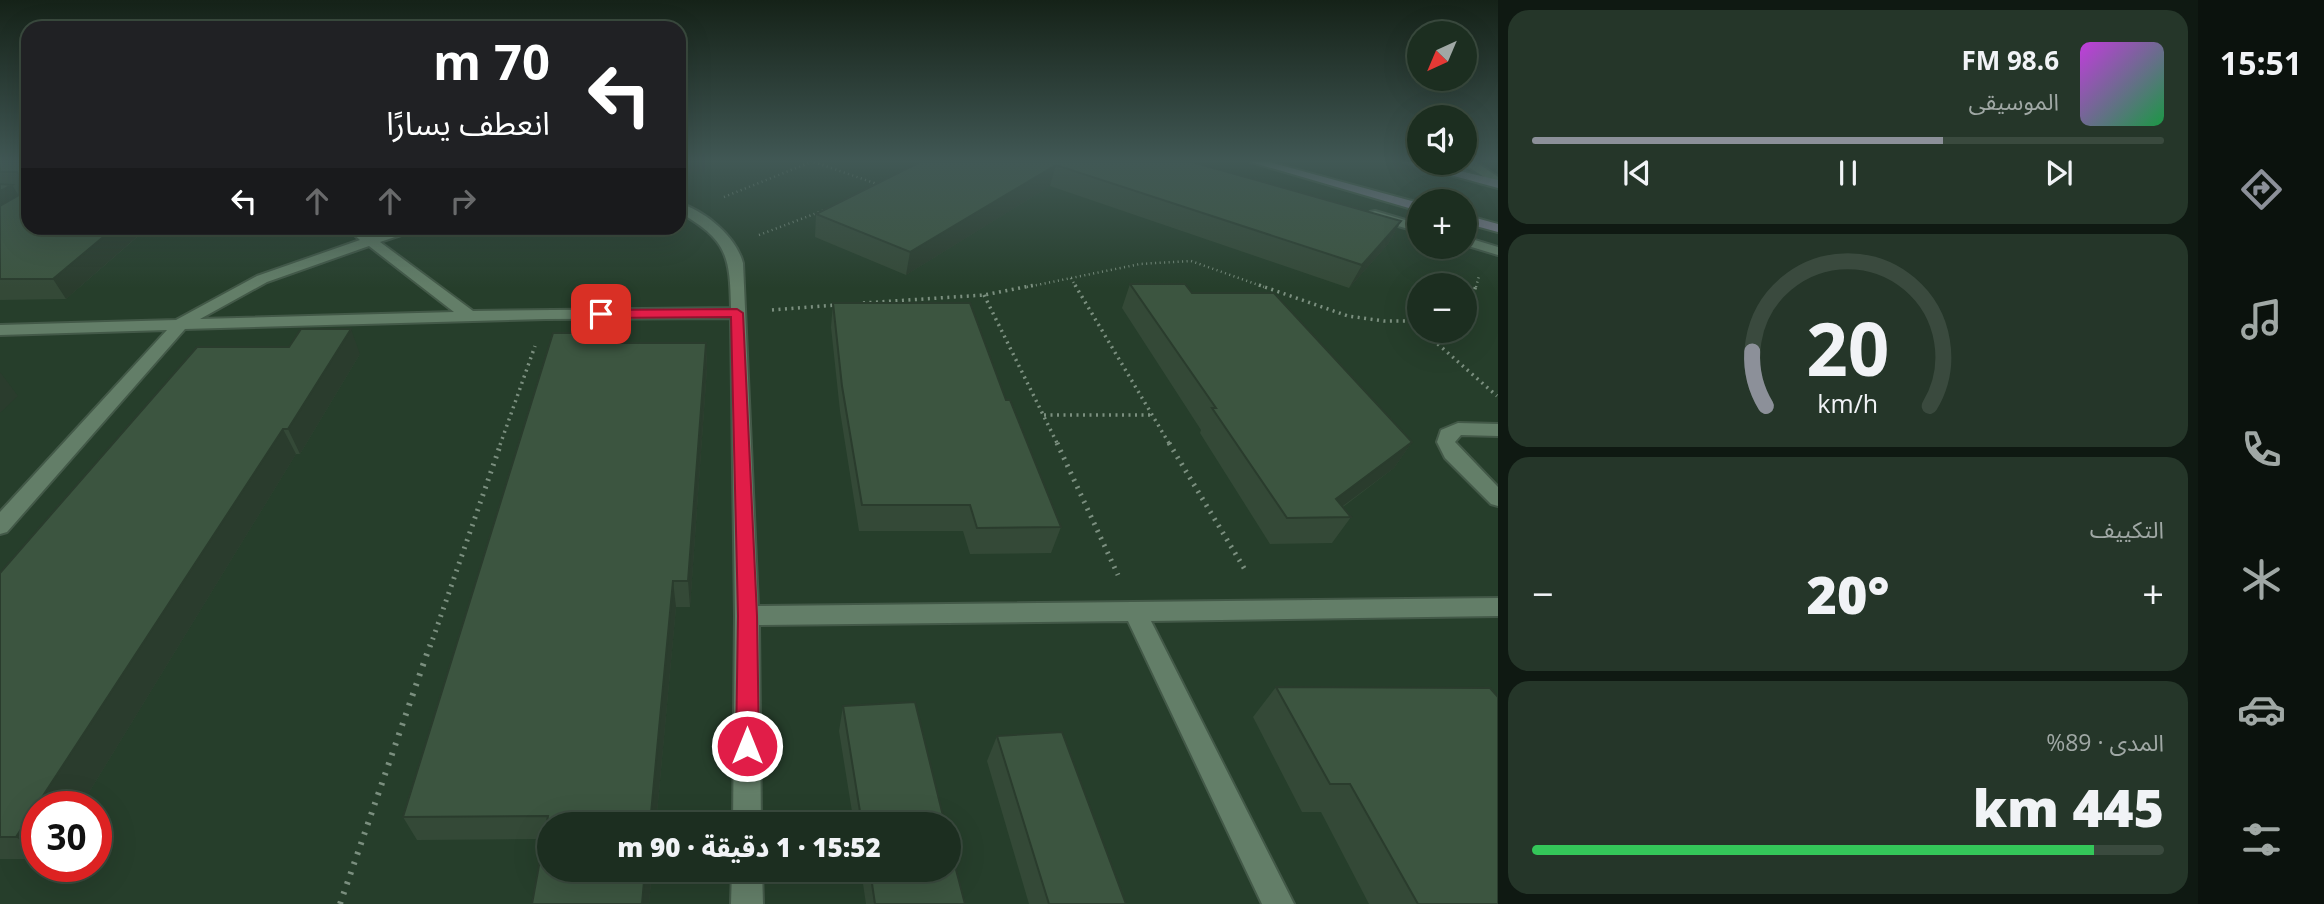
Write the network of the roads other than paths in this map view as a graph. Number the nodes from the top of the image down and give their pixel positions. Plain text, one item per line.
1 (1356, 210) edge
2 (1407, 210) edge
3 (686, 211) edge
4 (1395, 221) junction
5 (1477, 222) edge
6 (1407, 224) edge
7 (1498, 228) edge
8 (362, 235) edge
9 (388, 235) edge
10 (370, 241) junction
11 (737, 313) junction
12 (469, 316) junction
13 (182, 323) junction
14 (0, 330) edge
15 (1498, 429) edge
16 (1498, 499) edge
17 (0, 526) edge
18 (1498, 607) edge
19 (1135, 612) junction
20 (747, 616) junction
21 (747, 812) edge
22 (747, 882) edge
23 (747, 904) edge
24 (1278, 904) edge

1 - 4 street
2 - 4 main road
3 - 11 street
4 - 6 street
5 - 7 main road
8 - 10 street
9 - 10 street
10 - 12 street
10 - 13 street
11 - 12 street
11 - 20 street
12 - 13 street
13 - 14 street
13 - 17 street
15 - 16 street
18 - 19 street
19 - 20 street
19 - 24 street
20 - 21 street
22 - 23 street

